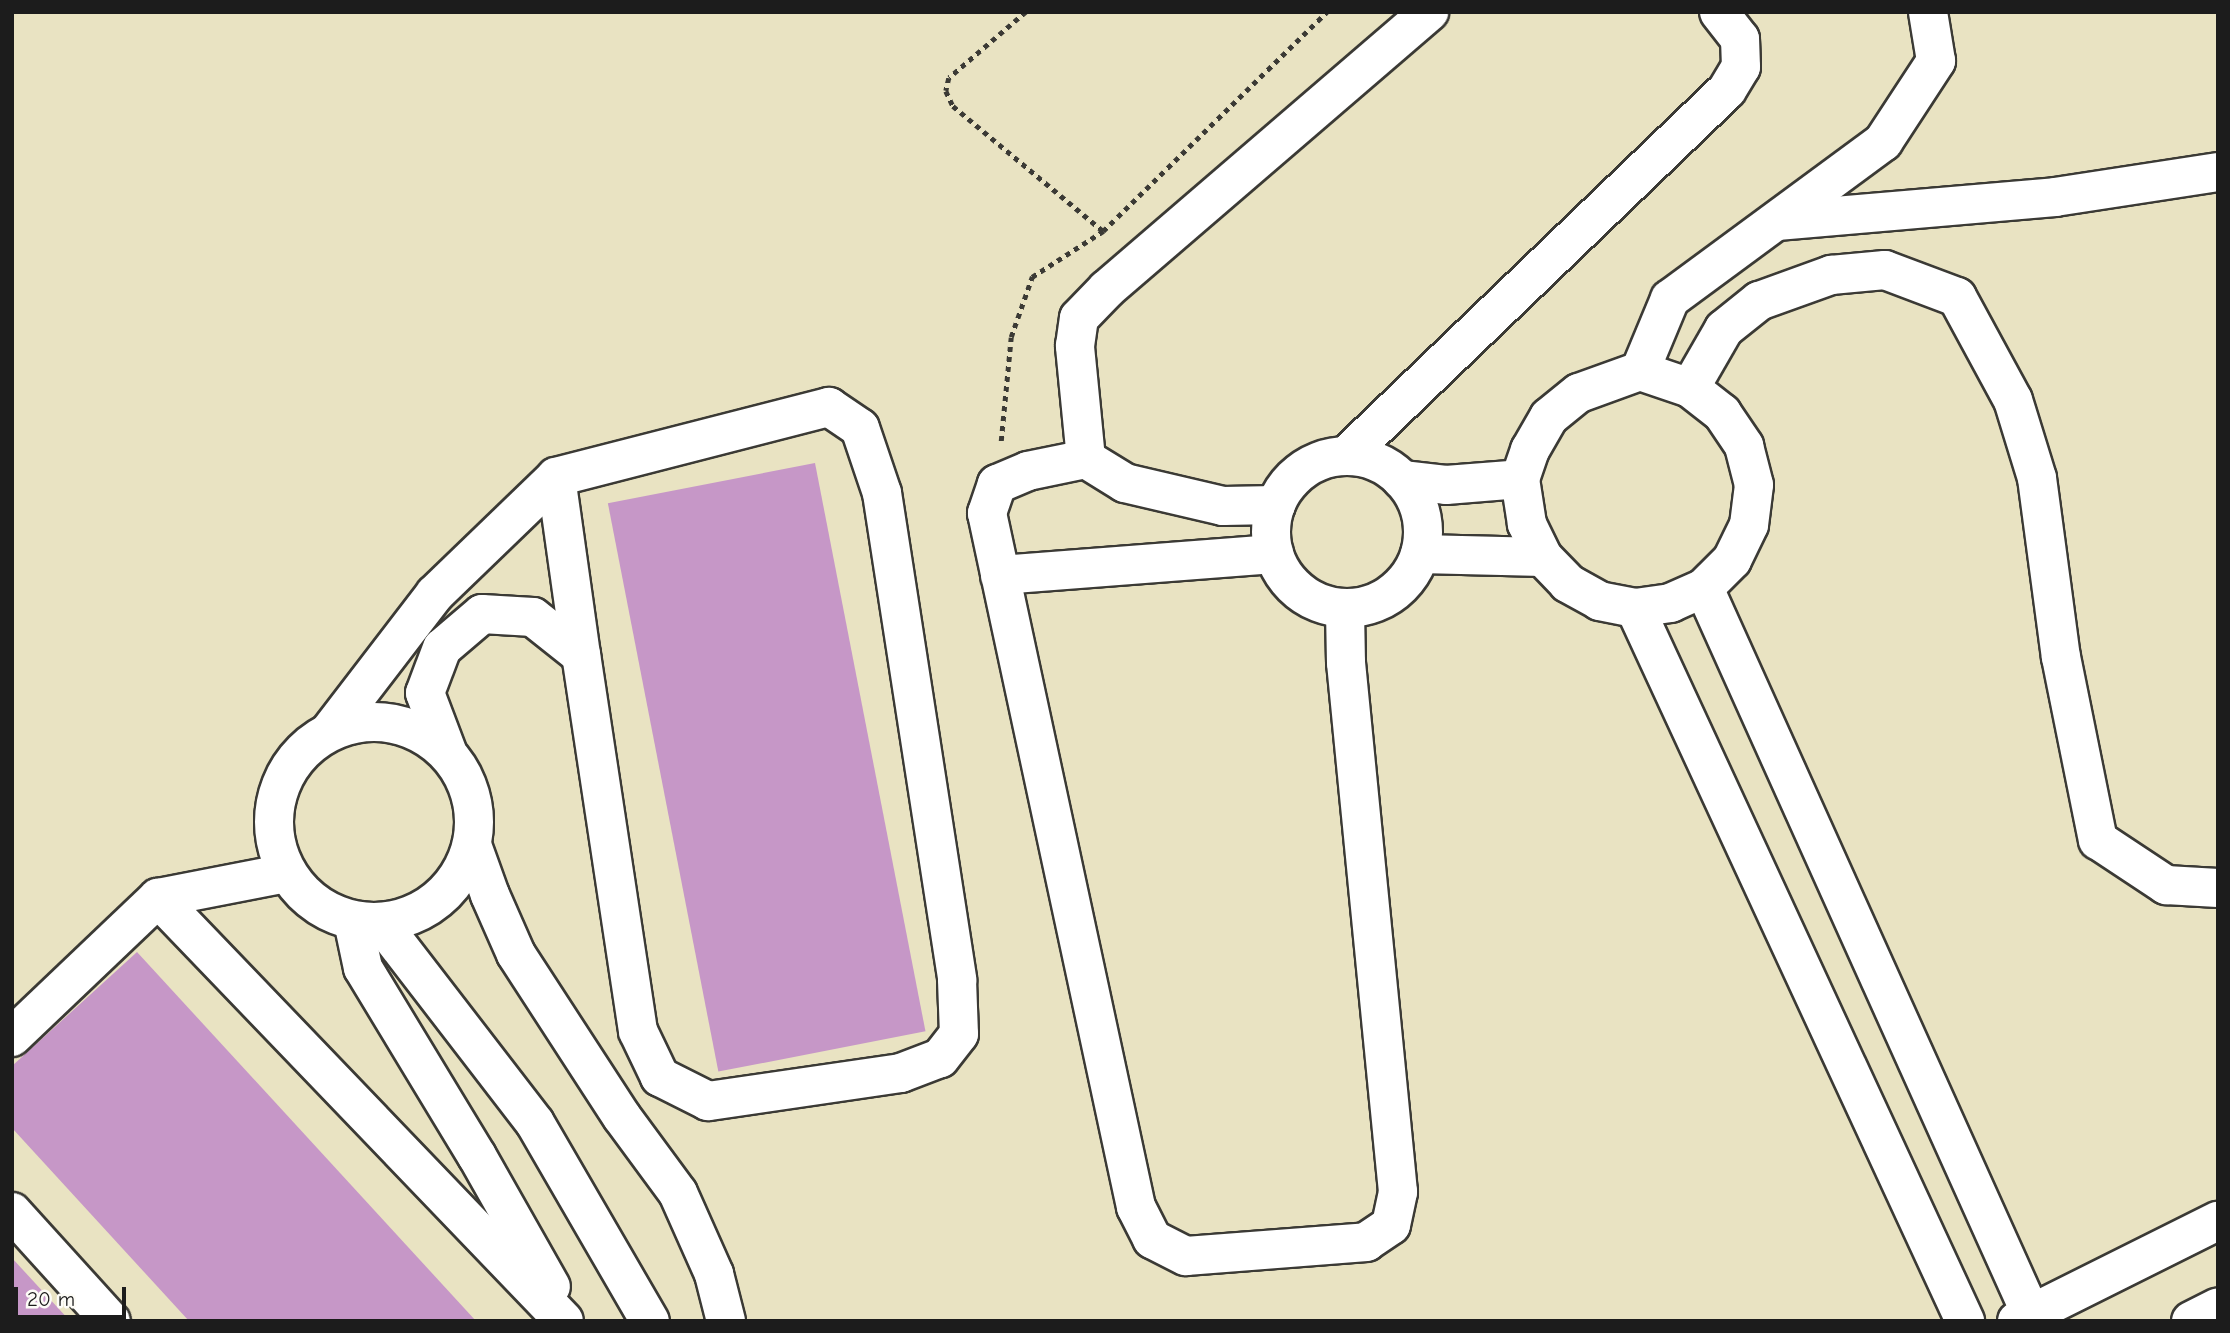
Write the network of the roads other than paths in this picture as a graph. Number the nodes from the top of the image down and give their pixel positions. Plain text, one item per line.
1 (1429, 12) edge
2 (1719, 12) edge
3 (1928, 12) edge
4 (2218, 172) edge
5 (1775, 221) junction
6 (1640, 372) junction
7 (1690, 388) junction
8 (1348, 454) junction
9 (1086, 459) junction
10 (556, 477) junction
11 (1520, 479) junction
12 (1402, 480) junction
13 (1276, 505) junction
14 (1274, 554) junction
15 (1420, 554) junction
16 (1543, 557) junction
17 (1000, 575) junction
18 (1704, 588) junction
19 (1635, 608) junction
20 (1345, 609) junction
21 (580, 656) junction
22 (329, 732) junction
23 (448, 754) junction
24 (472, 845) junction
25 (287, 873) junction
26 (2218, 888) edge
27 (158, 898) junction
28 (367, 922) junction
29 (12, 1037) edge
30 (12, 1212) edge
31 (2218, 1221) edge
32 (2218, 1307) edge
33 (2024, 1317) edge
34 (111, 1321) edge
35 (564, 1321) edge
36 (570, 1321) edge
37 (650, 1321) edge
38 (726, 1321) edge
39 (1965, 1321) edge
40 (2191, 1321) edge

1 - 9 street
2 - 8 street
3 - 5 street
4 - 5 street
5 - 6 street
6 - 7 street
6 - 11 street
7 - 18 street
7 - 26 street
8 - 12 street
8 - 13 street
9 - 13 street
9 - 17 street
10 - 21 street
10 - 21 street
10 - 22 street
11 - 12 street
11 - 16 street
12 - 15 street
13 - 14 street
14 - 17 street
14 - 20 street
15 - 16 street
15 - 20 street
16 - 19 street
17 - 20 street
18 - 19 street
18 - 33 street
19 - 39 street
21 - 23 street
22 - 23 street
22 - 25 street
23 - 24 street
24 - 28 street
24 - 38 street
25 - 27 street
25 - 28 street
27 - 29 street
27 - 35 street
28 - 36 street
28 - 37 street
30 - 34 street
31 - 33 street
32 - 40 street

